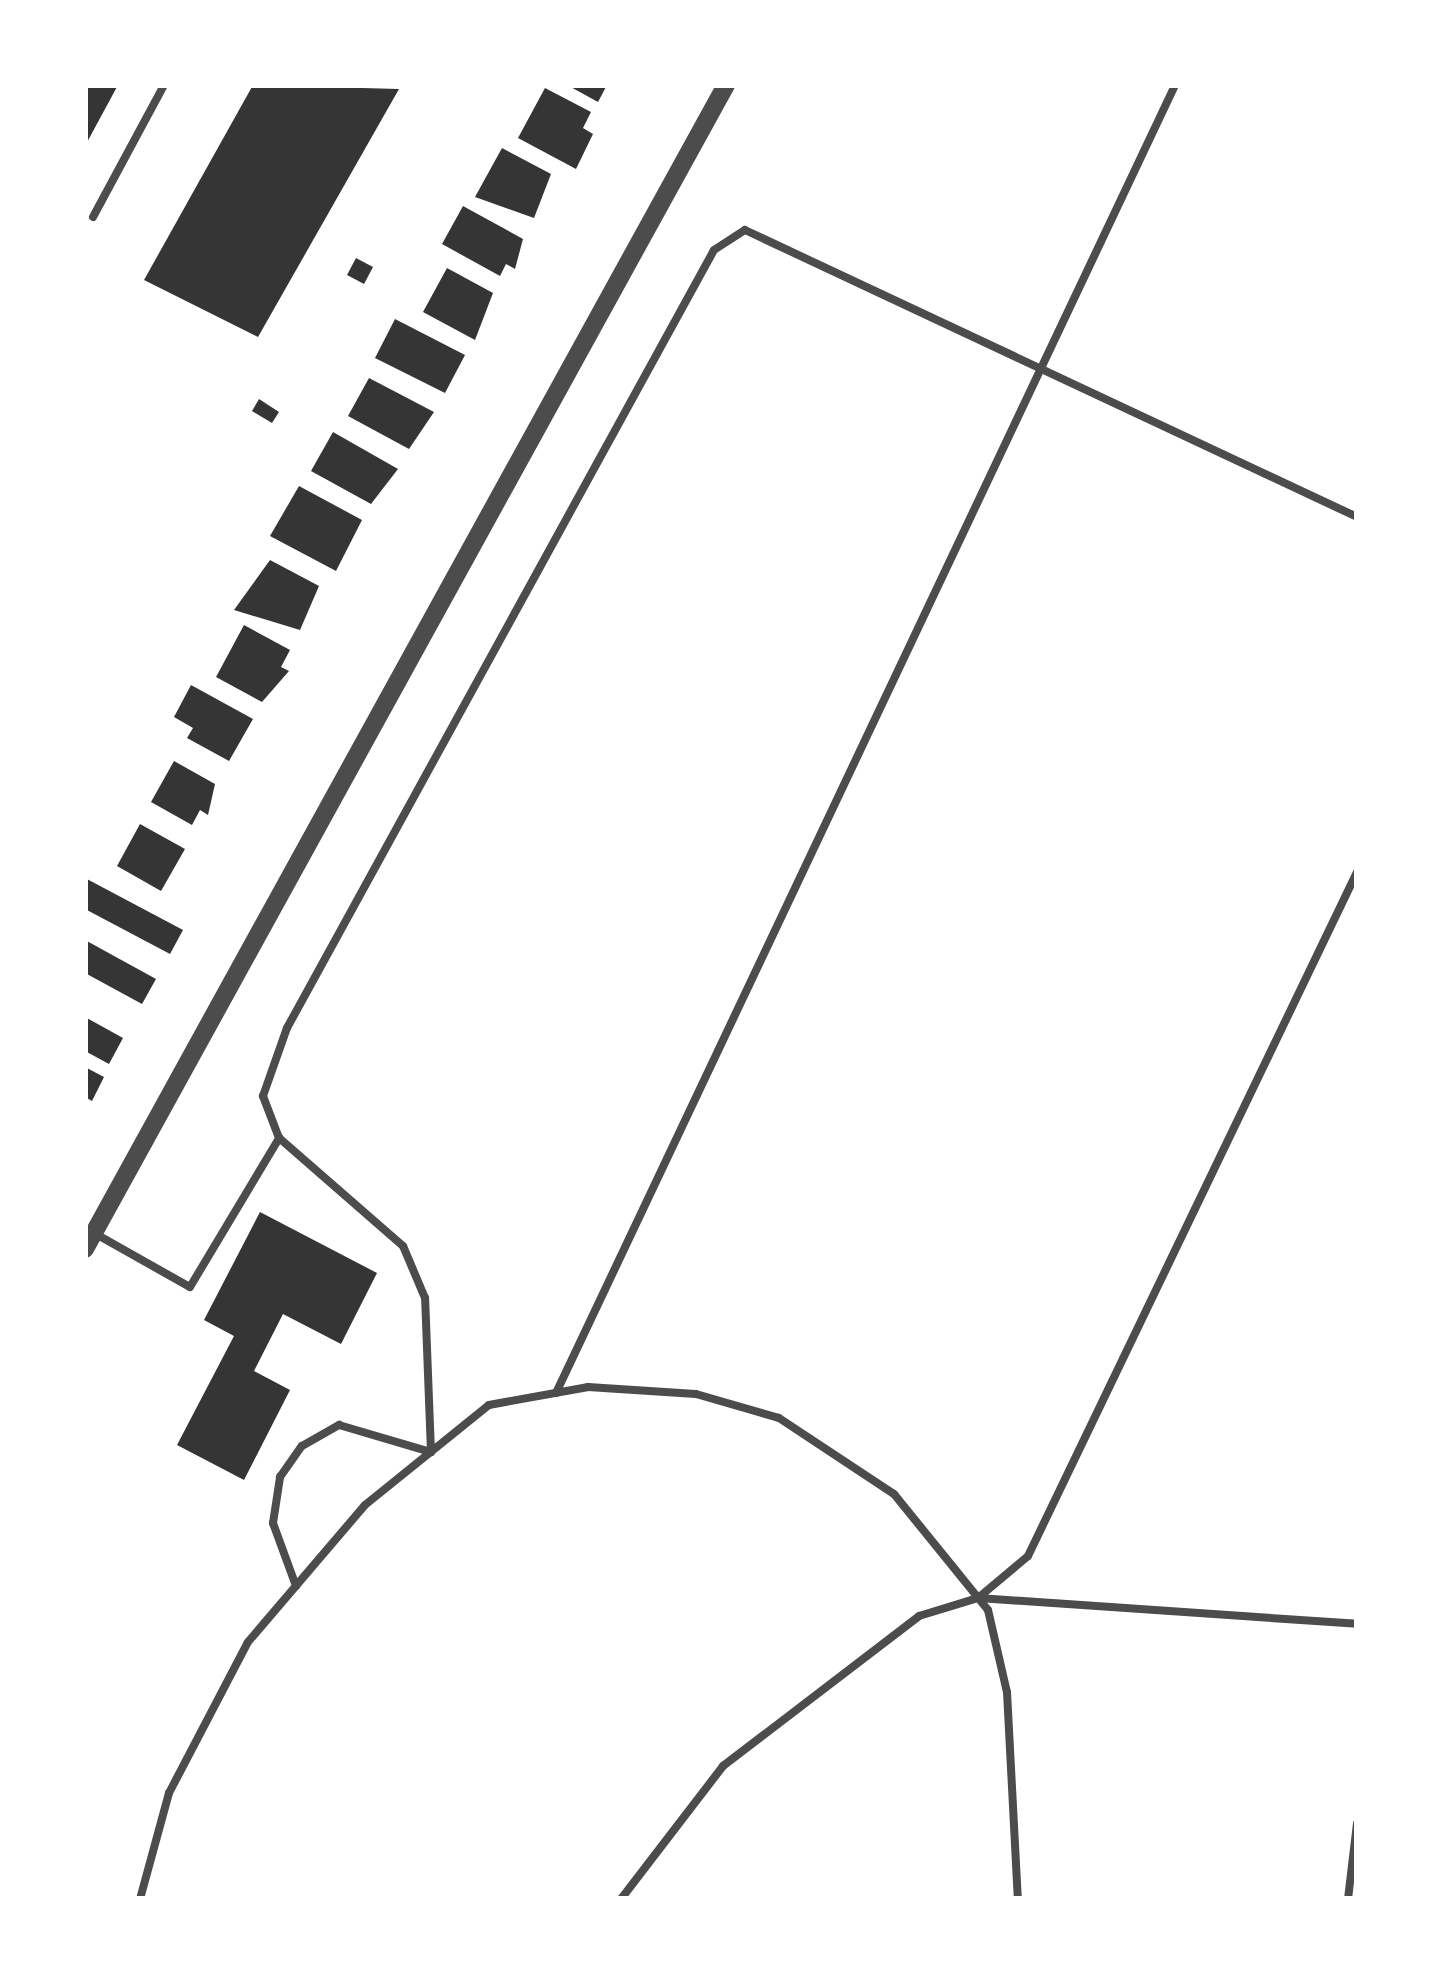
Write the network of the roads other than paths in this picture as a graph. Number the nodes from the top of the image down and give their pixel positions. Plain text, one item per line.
1 (164, 85) edge
2 (726, 85) edge
3 (1175, 85) edge
4 (93, 217) dead end
5 (1045, 366) junction
6 (1357, 517) edge
7 (1357, 872) edge
8 (279, 1138) junction
9 (90, 1241) edge
10 (556, 1393) junction
11 (431, 1452) junction
12 (296, 1586) junction
13 (978, 1598) junction
14 (1357, 1624) edge
15 (1357, 1824) edge
16 (140, 1899) edge
17 (621, 1899) edge
18 (1018, 1899) edge
19 (1348, 1899) edge

1 - 4 lane
2 - 9 street
3 - 5 lane
5 - 6 lane
5 - 8 lane
5 - 10 lane
7 - 13 lane
8 - 9 lane
8 - 11 lane
10 - 11 lane
10 - 13 lane
11 - 12 lane
11 - 12 lane
12 - 16 lane
13 - 14 lane
13 - 17 lane
13 - 18 lane
15 - 19 lane

